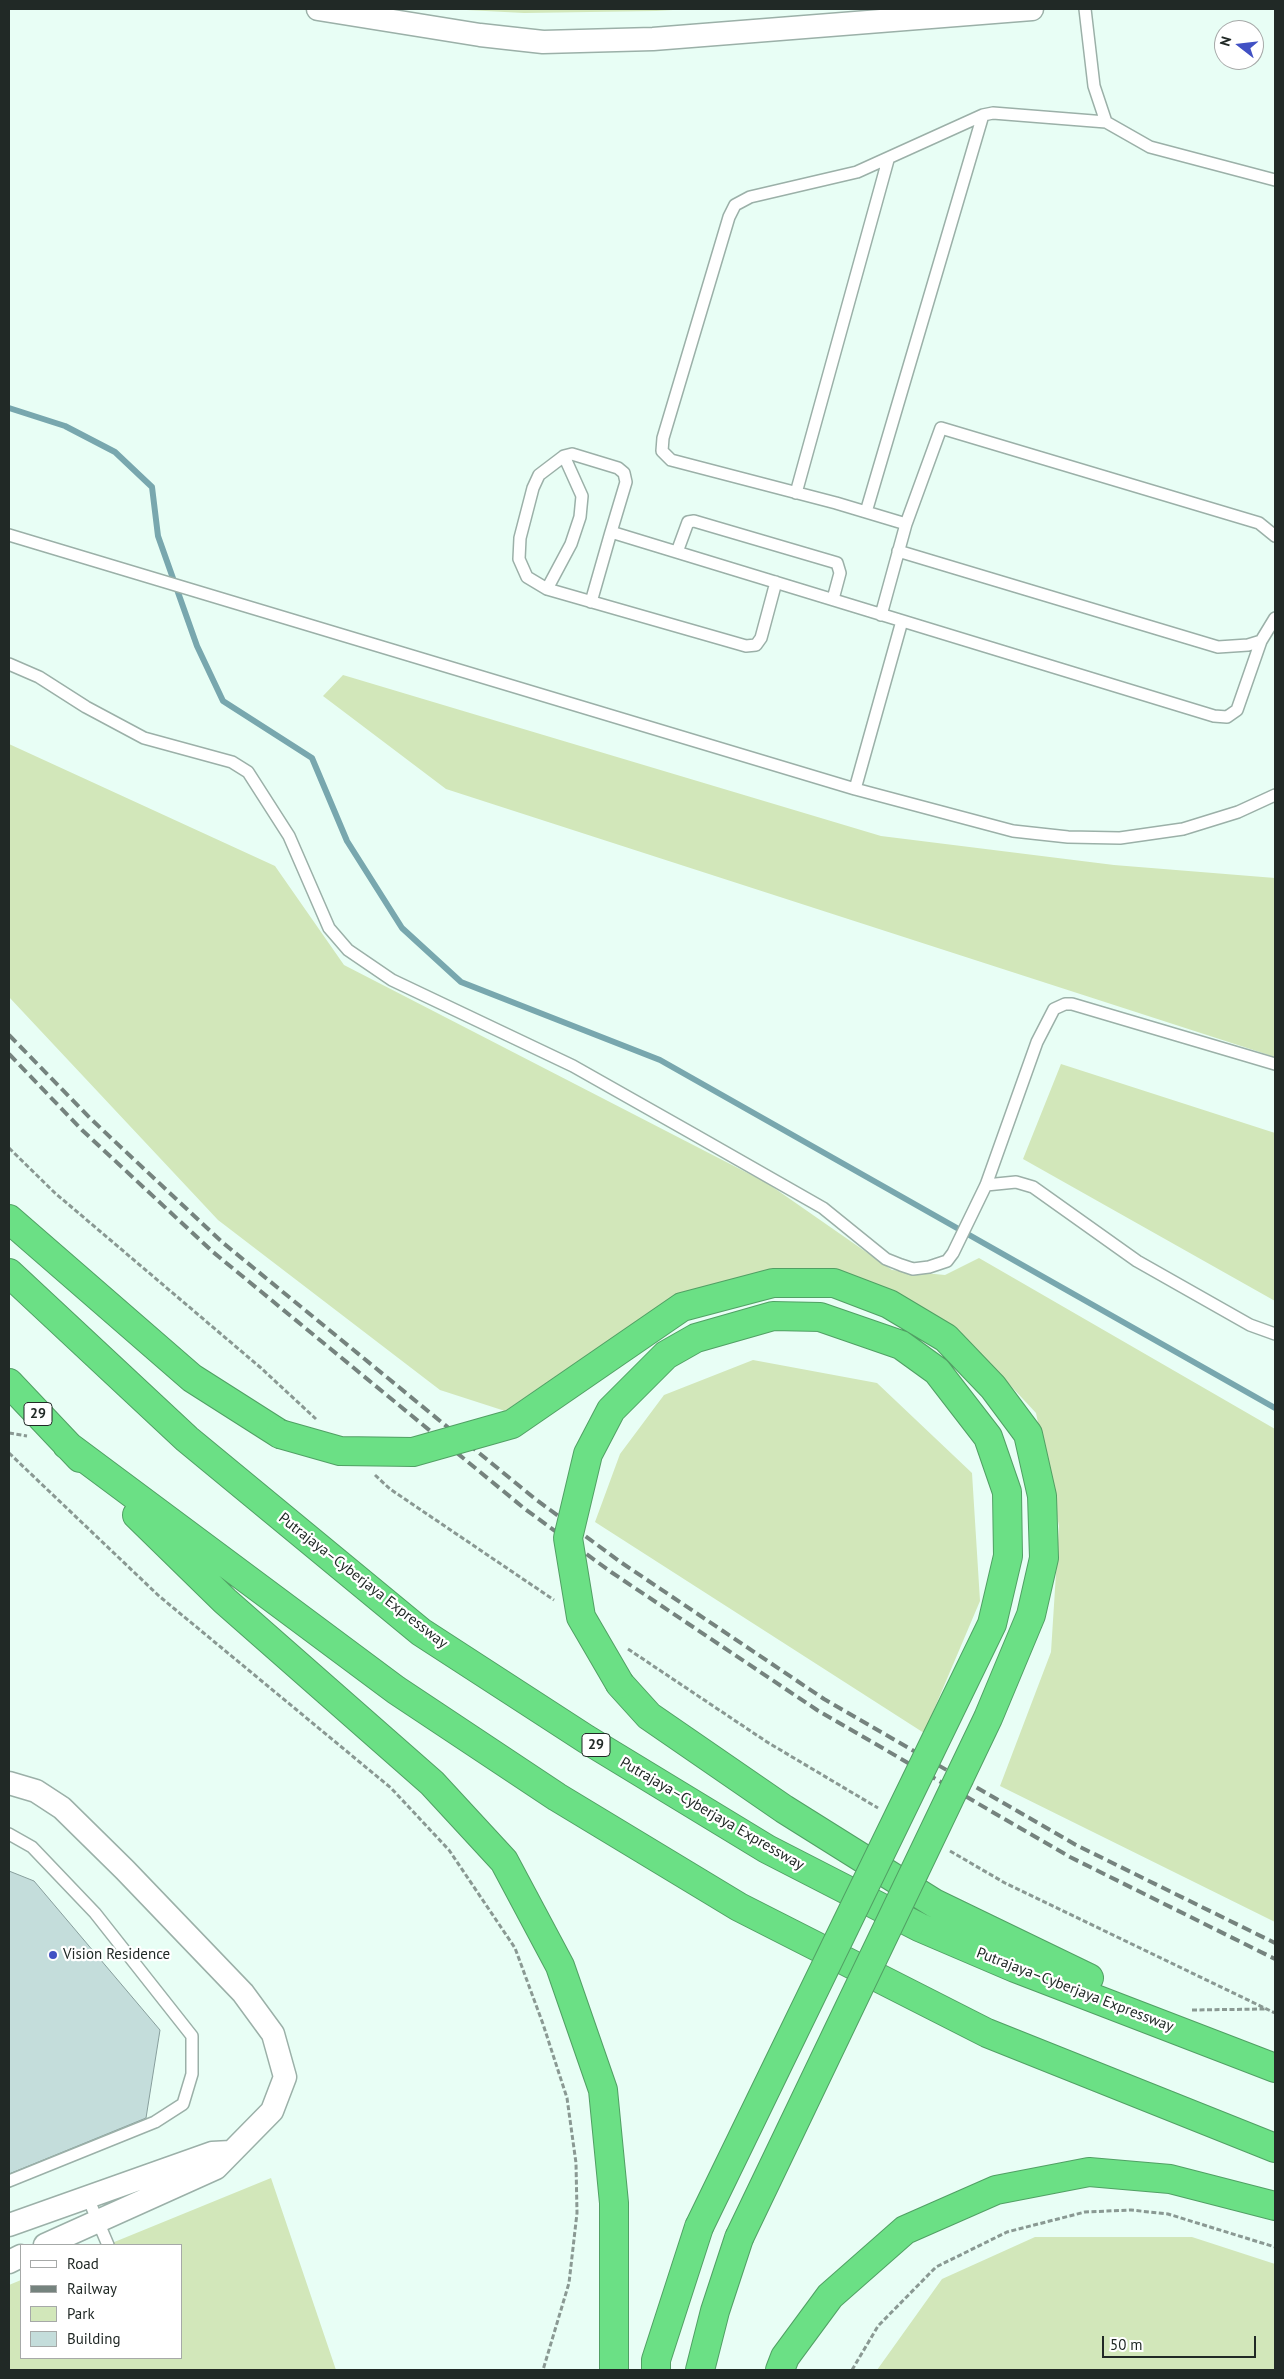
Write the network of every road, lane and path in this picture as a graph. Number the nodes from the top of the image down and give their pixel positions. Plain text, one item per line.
1 (318, 9) edge
2 (1032, 9) edge
3 (1085, 9) edge
4 (983, 115) junction
5 (1106, 122) junction
6 (888, 160) junction
7 (1275, 180) edge
8 (564, 456) junction
9 (796, 492) junction
10 (866, 512) junction
11 (906, 524) junction
12 (611, 532) junction
13 (9, 535) edge
14 (1275, 536) edge
15 (898, 551) junction
16 (677, 552) junction
17 (776, 582) junction
18 (547, 589) junction
19 (833, 599) junction
20 (591, 602) junction
21 (881, 615) junction
22 (1275, 618) edge
23 (902, 622) junction
24 (1261, 641) junction
25 (9, 664) edge
26 (855, 789) junction
27 (1275, 795) edge
28 (1275, 1064) edge
29 (9, 1148) edge
30 (986, 1185) junction
31 (9, 1219) edge
32 (9, 1273) edge
33 (1275, 1334) edge
34 (9, 1383) edge
35 (318, 1422) dead end
36 (67, 1445) junction
37 (9, 1453) edge
38 (368, 1468) dead end
39 (555, 1601) dead end
40 (620, 1644) dead end
41 (9, 1783) edge
42 (886, 1813) dead end
43 (9, 1834) edge
44 (946, 1848) dead end
45 (1268, 2009) junction
46 (1156, 2010) junction
47 (1275, 2013) edge
48 (1275, 2067) edge
49 (1275, 2148) edge
50 (231, 2152) junction
51 (9, 2181) edge
52 (88, 2198) junction
53 (1275, 2206) edge
54 (98, 2221) junction
55 (9, 2225) edge
56 (47, 2244) edge
57 (108, 2244) edge
58 (1275, 2247) edge
59 (543, 2370) edge
60 (614, 2370) edge
61 (656, 2370) edge
62 (700, 2370) edge
63 (780, 2370) edge
64 (852, 2370) edge

1 - 2 street
3 - 5 lane
4 - 5 lane
4 - 6 lane
4 - 10 lane
5 - 7 lane
6 - 9 lane
6 - 9 lane
8 - 12 lane
8 - 18 lane
8 - 18 lane
9 - 10 lane
10 - 11 lane
11 - 14 lane
11 - 15 lane
12 - 16 lane
12 - 20 lane
13 - 26 lane
15 - 21 lane
15 - 24 lane
16 - 17 lane
16 - 19 lane
17 - 19 lane
17 - 20 lane
18 - 20 lane
19 - 21 lane
21 - 23 lane
22 - 24 lane
23 - 24 lane
23 - 26 lane
25 - 30 lane
26 - 27 lane
28 - 30 lane
29 - 35 path
30 - 33 lane
31 - 62 highway, bridge
32 - 48 highway, Putrajaya–Cyberjaya Expressway / 29
34 - 36 highway, 29
36 - 49 highway, 29
36 - 60 highway
37 - 59 path
38 - 39 path
40 - 42 path
41 - 50 street
43 - 51 lane
44 - 45 path
45 - 46 path
45 - 47 path
46 - 48 highway
46 - 61 highway, bridge
50 - 52 street
50 - 54 street
52 - 54 lane
52 - 55 street
53 - 63 highway
54 - 56 street
54 - 57 lane
58 - 64 path

